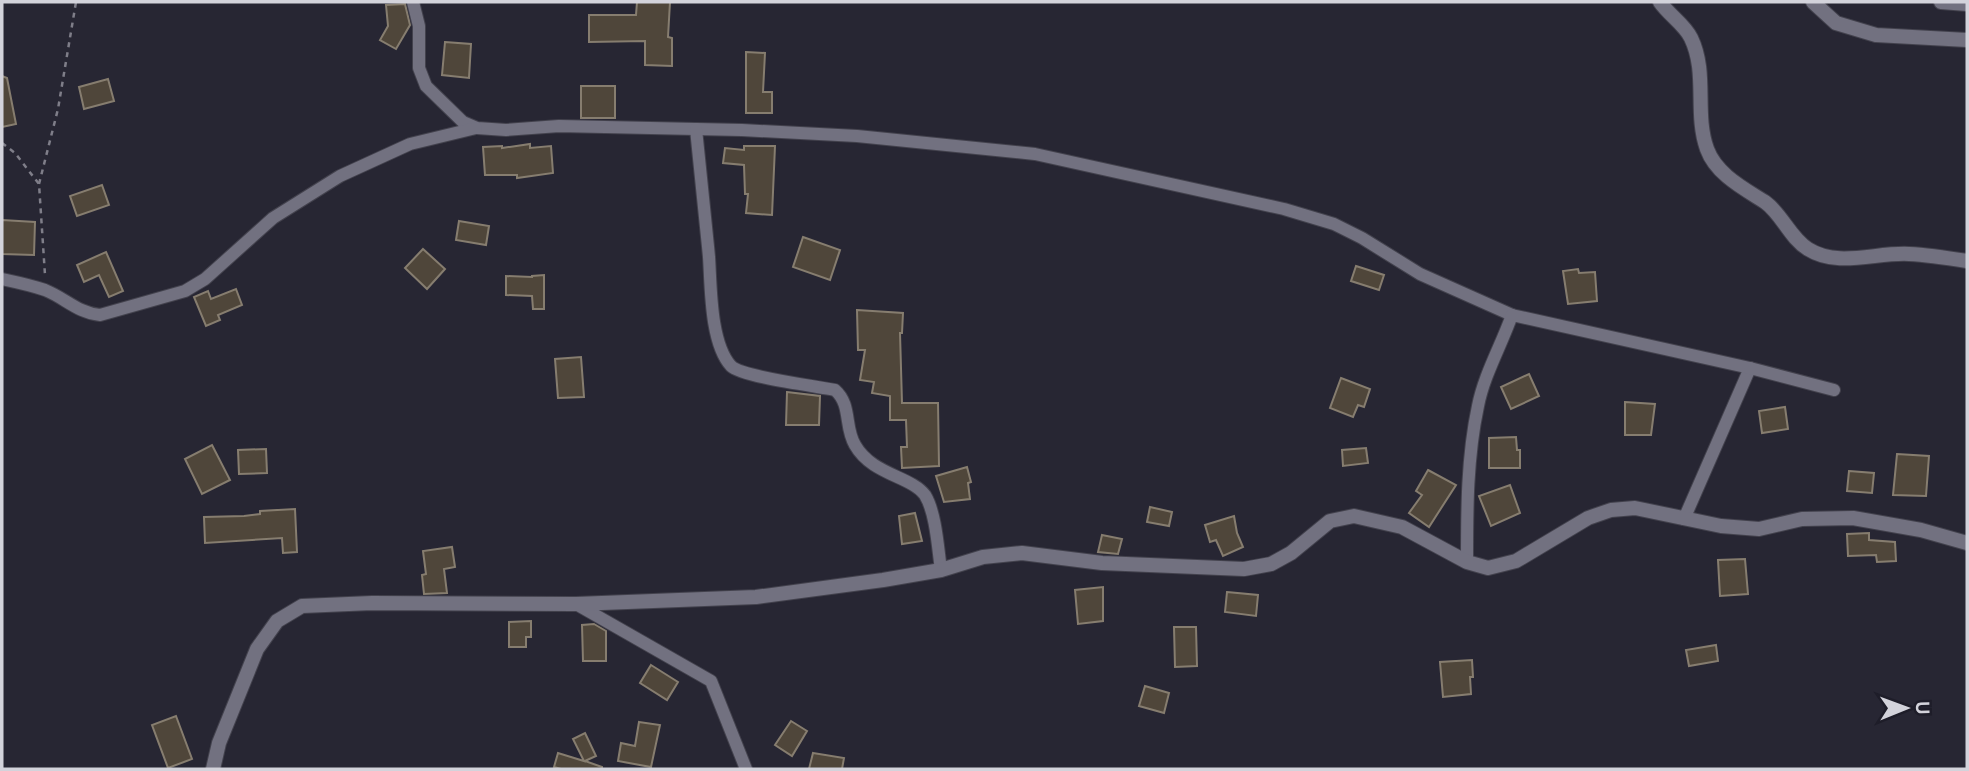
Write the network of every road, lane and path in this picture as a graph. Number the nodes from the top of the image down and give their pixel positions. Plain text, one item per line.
1 (76, 2) edge
2 (413, 2) edge
3 (1660, 2) edge
4 (1813, 2) edge
5 (1941, 2) edge
6 (1967, 4) edge
7 (1967, 40) edge
8 (477, 128) junction
9 (696, 128) junction
10 (2, 143) edge
11 (39, 184) junction
12 (1967, 261) edge
13 (2, 279) edge
14 (46, 290) junction
15 (1512, 316) junction
16 (1750, 368) junction
17 (1834, 390) dead end
18 (1684, 519) junction
19 (1967, 543) edge
20 (1467, 562) junction
21 (941, 570) junction
22 (576, 604) junction
23 (213, 769) edge
24 (746, 769) edge

1 - 11 path
2 - 8 street
3 - 12 street
4 - 7 street
5 - 6 street
8 - 9 street
8 - 14 street
9 - 15 street
9 - 21 street
10 - 11 path
11 - 14 path
13 - 14 street
15 - 16 street
15 - 20 street
16 - 17 street
16 - 18 street
18 - 19 street
18 - 20 street
20 - 21 street
21 - 22 street
22 - 23 street
22 - 24 street

